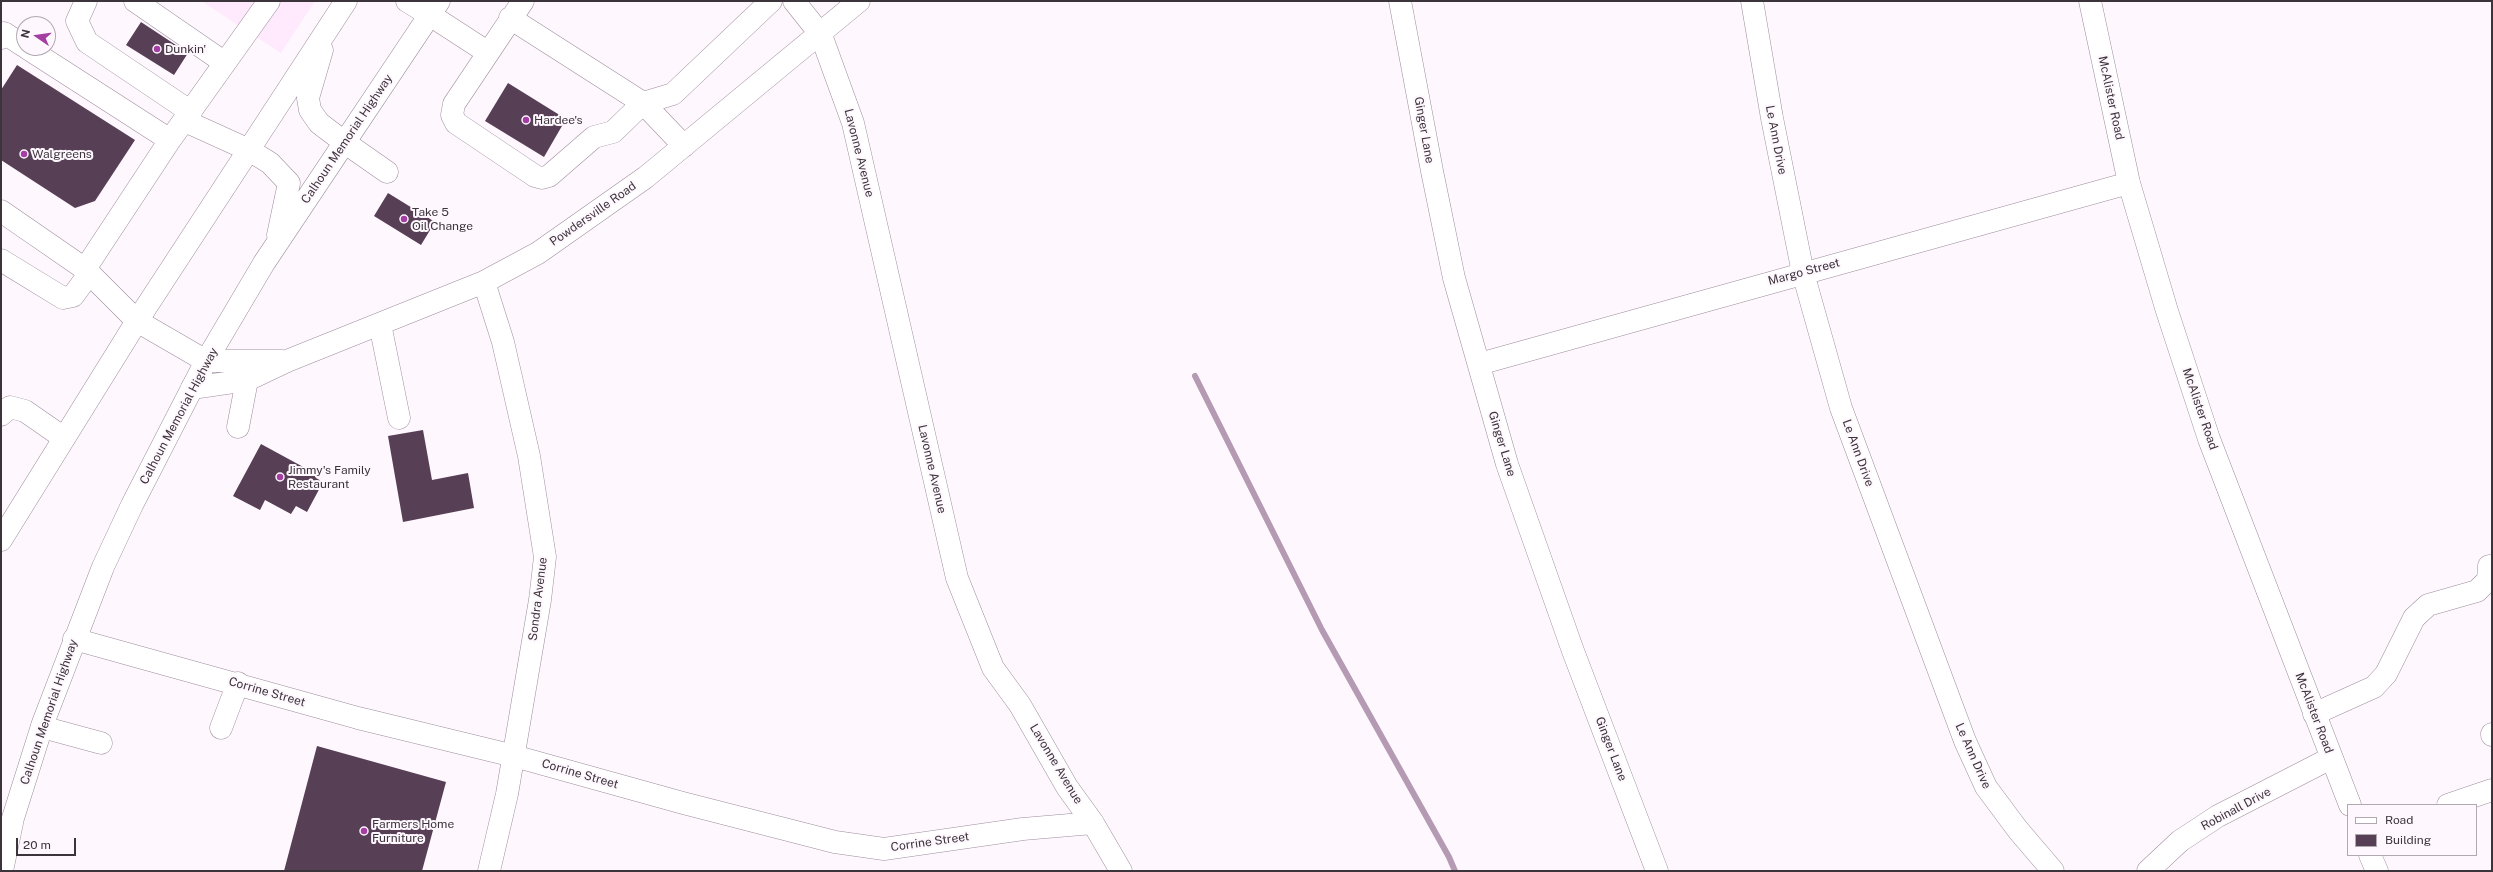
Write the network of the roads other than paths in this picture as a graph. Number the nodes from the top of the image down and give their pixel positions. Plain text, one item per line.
1 (86, 1) edge
2 (135, 1) edge
3 (269, 1) edge
4 (346, 1) edge
5 (406, 1) edge
6 (523, 1) edge
7 (771, 1) edge
8 (794, 1) edge
9 (859, 1) edge
10 (1400, 1) edge
11 (1752, 1) edge
12 (2090, 1) edge
13 (435, 8) edge
14 (510, 18) junction
15 (327, 29) junction
16 (821, 35) junction
17 (3, 36) edge
18 (16, 42) edge
19 (487, 52) junction
20 (39, 56) edge
21 (225, 63) junction
22 (643, 103) junction
23 (188, 116) junction
24 (170, 140) junction
25 (344, 142) junction
26 (684, 146) junction
27 (249, 150) junction
28 (387, 172) dead end
29 (2129, 183) junction
30 (1, 211) edge
31 (276, 245) junction
32 (1, 260) edge
33 (87, 271) junction
34 (1803, 273) junction
35 (484, 282) junction
36 (136, 320) junction
37 (380, 324) junction
38 (206, 361) junction
39 (287, 361) junction
40 (1479, 364) junction
41 (247, 380) junction
42 (192, 388) junction
43 (4, 408) edge
44 (399, 418) dead end
45 (238, 427) dead end
46 (64, 438) junction
47 (1, 540) edge
48 (2489, 566) dead end
49 (74, 639) junction
50 (238, 683) junction
51 (2314, 714) junction
52 (42, 727) junction
53 (221, 728) dead end
54 (101, 743) dead end
55 (514, 756) junction
56 (2331, 758) junction
57 (2492, 790) edge
58 (2350, 804) edge
59 (2451, 804) edge
60 (1093, 823) junction
61 (2370, 856) edge
62 (2, 871) edge
63 (488, 871) edge
64 (1121, 871) edge
65 (1657, 871) edge
66 (2053, 871) edge
67 (2148, 871) edge
68 (2376, 871) edge

1 - 23 main road
2 - 21 main road
3 - 21 main road
4 - 15 main road
5 - 13 main road
6 - 14 main road
7 - 22 main road
8 - 16 main road, Lavonne Avenue
9 - 16 main road, Powdersville Road
10 - 40 main road, Ginger Lane
11 - 34 main road, Le Ann Drive
12 - 29 main road, McAlister Road
13 - 19 main road
13 - 25 main road, Calhoun Memorial Highway
14 - 19 main road
14 - 22 main road
15 - 25 main road
15 - 27 main road
16 - 26 main road, Powdersville Road
16 - 60 main road, Lavonne Avenue
17 - 18 main road
19 - 22 main road
20 - 24 main road
21 - 23 main road
22 - 26 main road
23 - 24 main road
23 - 27 main road
24 - 33 main road
25 - 28 main road
25 - 31 main road, Calhoun Memorial Highway
26 - 35 main road, Powdersville Road
27 - 31 main road
27 - 36 main road
29 - 34 main road, Margo Street
29 - 51 main road, McAlister Road
30 - 33 main road
31 - 38 main road, Calhoun Memorial Highway
32 - 33 main road
33 - 36 main road
34 - 40 main road, Margo Street
34 - 66 main road, Le Ann Drive
35 - 37 main road, Powdersville Road
35 - 55 main road, Sondra Avenue
36 - 38 main road
36 - 46 main road
37 - 39 main road, Powdersville Road
37 - 44 main road
38 - 39 main road, Powdersville Road
38 - 42 main road, Calhoun Memorial Highway
39 - 41 main road, Powdersville Road
40 - 65 main road, Ginger Lane
41 - 42 main road, Powdersville Road
41 - 45 main road
42 - 49 main road, Calhoun Memorial Highway
43 - 46 main road
46 - 47 main road
48 - 51 main road
49 - 50 main road, Corrine Street
49 - 52 main road, Calhoun Memorial Highway
50 - 53 main road
50 - 55 main road, Corrine Street
51 - 56 main road, McAlister Road
52 - 54 main road
52 - 62 main road, Calhoun Memorial Highway
55 - 60 main road, Corrine Street
55 - 63 main road, Sondra Avenue
56 - 58 main road, McAlister Road
56 - 67 main road, Robinall Drive
57 - 59 main road
60 - 64 main road, Lavonne Avenue
61 - 68 main road

